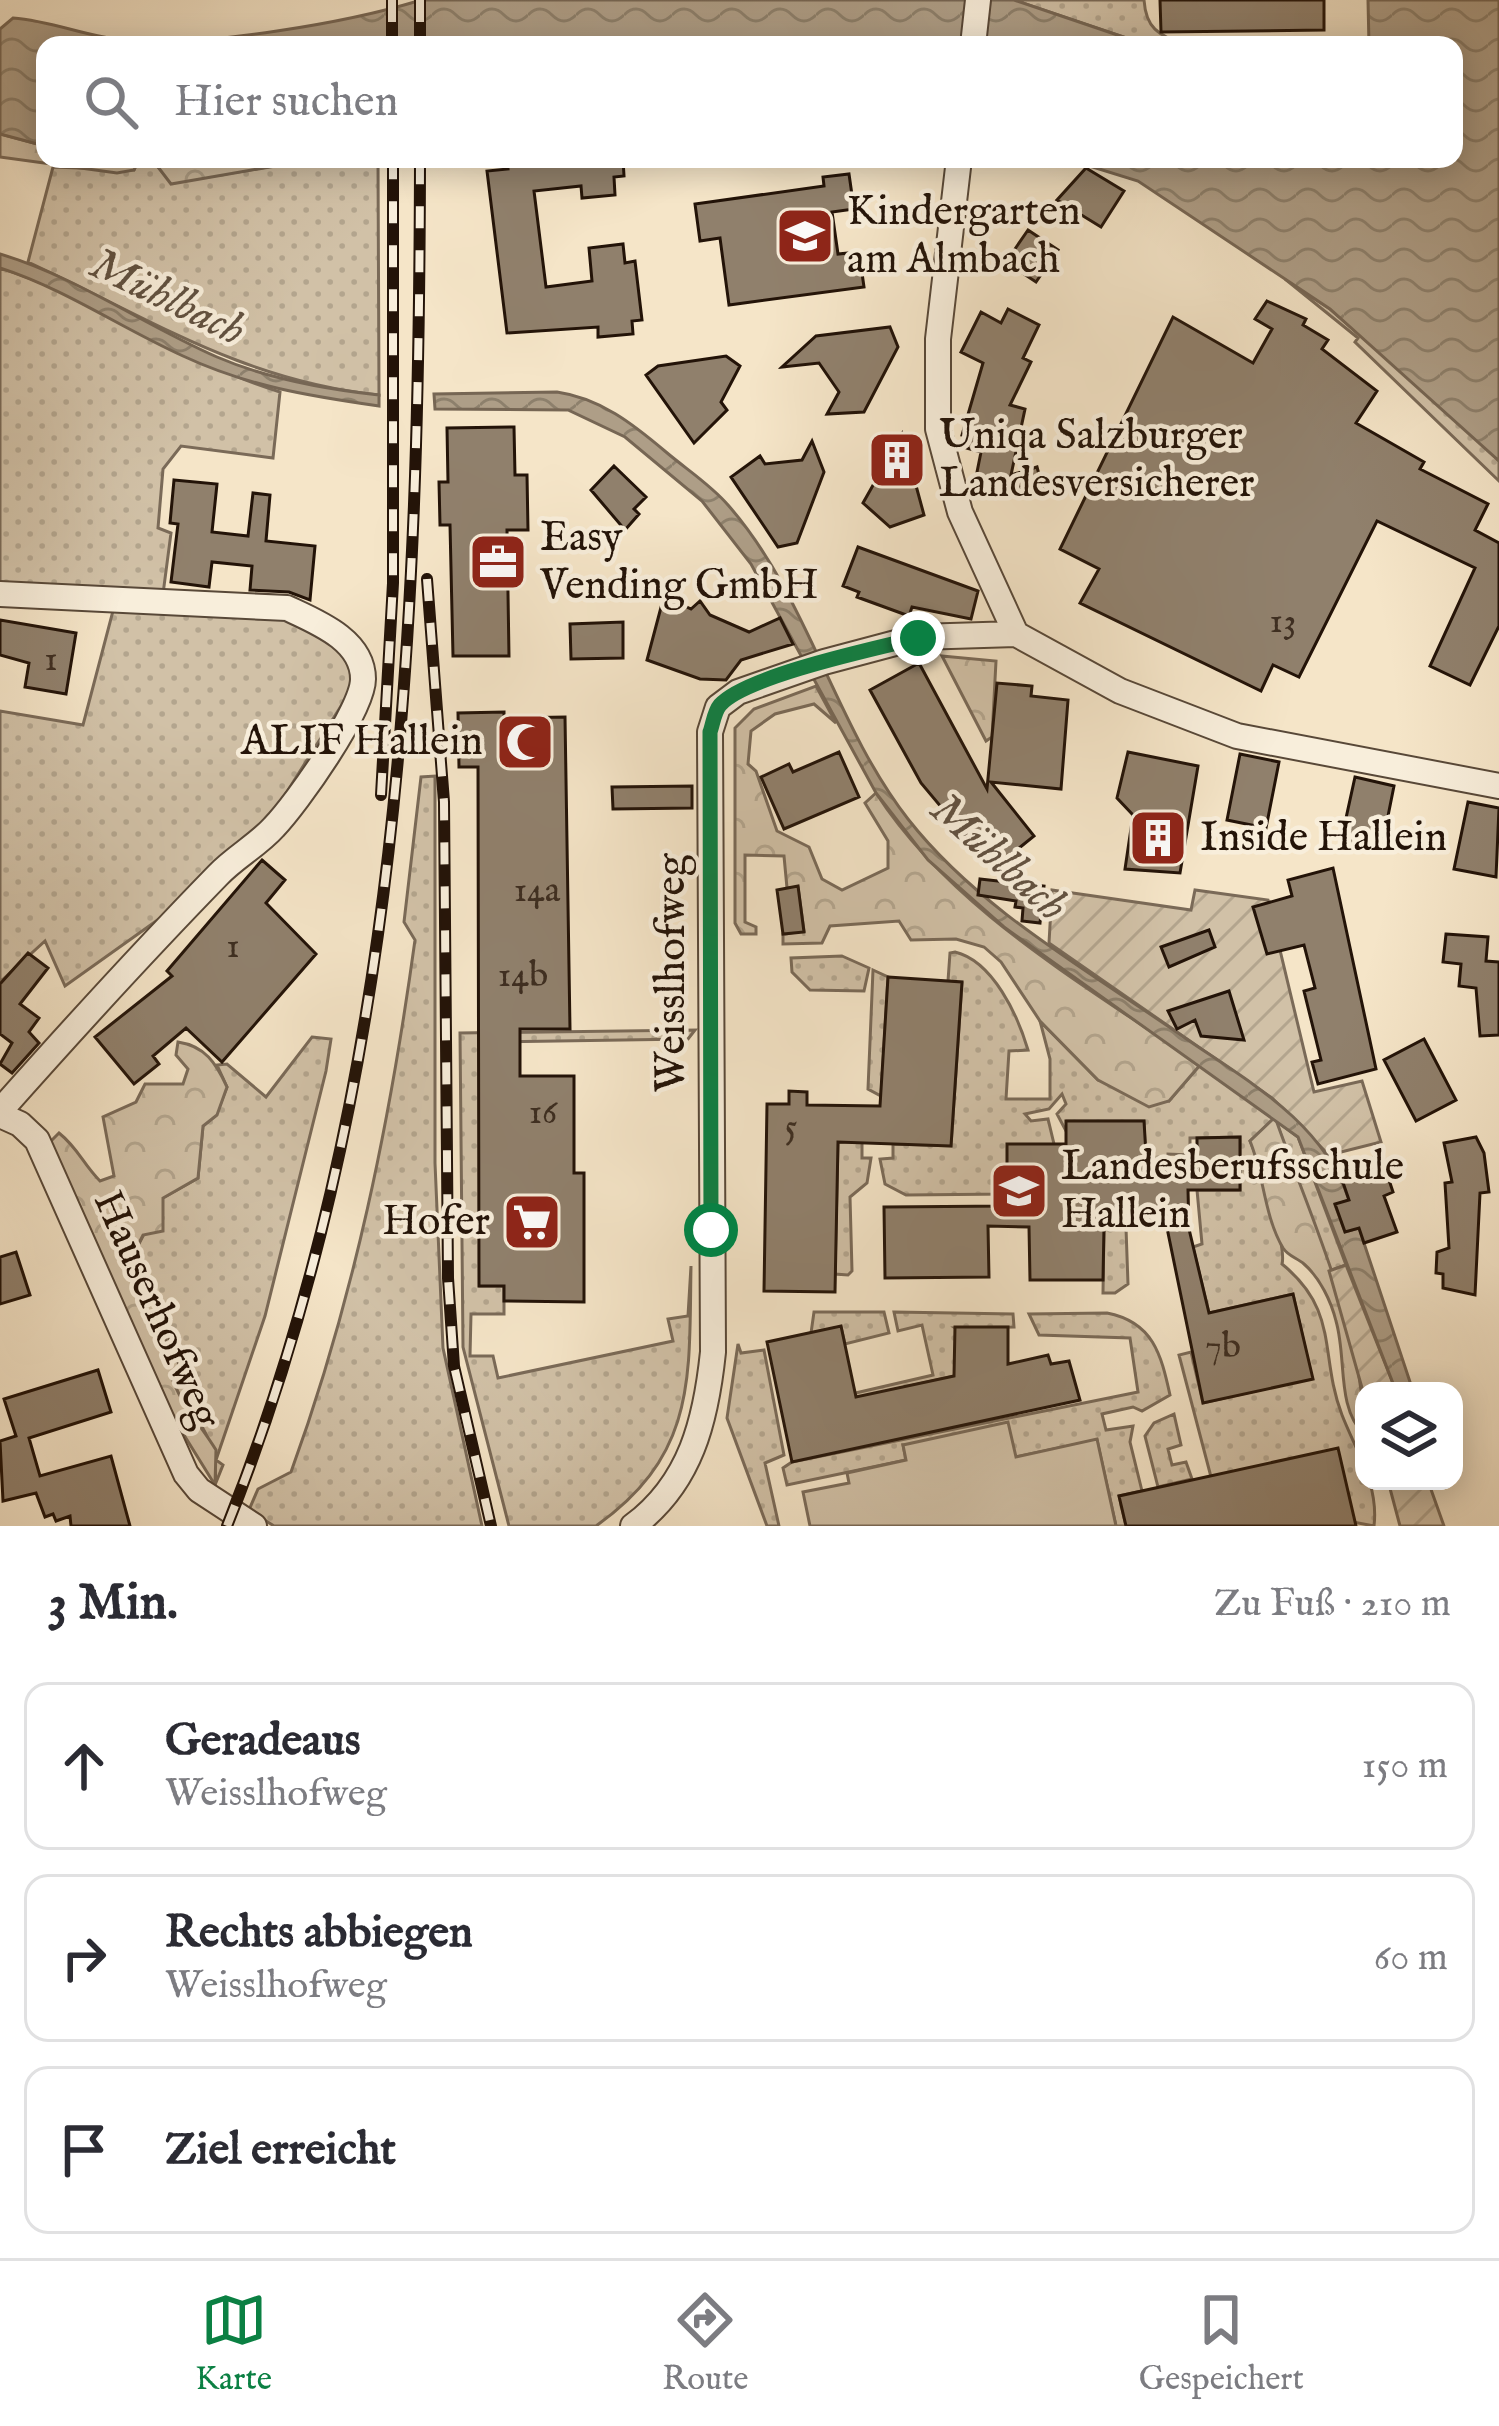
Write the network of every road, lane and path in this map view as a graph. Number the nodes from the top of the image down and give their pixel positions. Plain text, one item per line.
1 (978, 0) edge
2 (974, 36) edge
3 (958, 168) edge
4 (0, 594) edge
5 (1016, 634) junction
6 (1499, 786) edge
7 (0, 1113) edge
8 (254, 1526) edge
9 (633, 1526) edge

1 - 2 street
3 - 5 street
4 - 7 street
5 - 6 street
5 - 9 street, Weisslhofweg
7 - 8 street, Hauserhofweg

